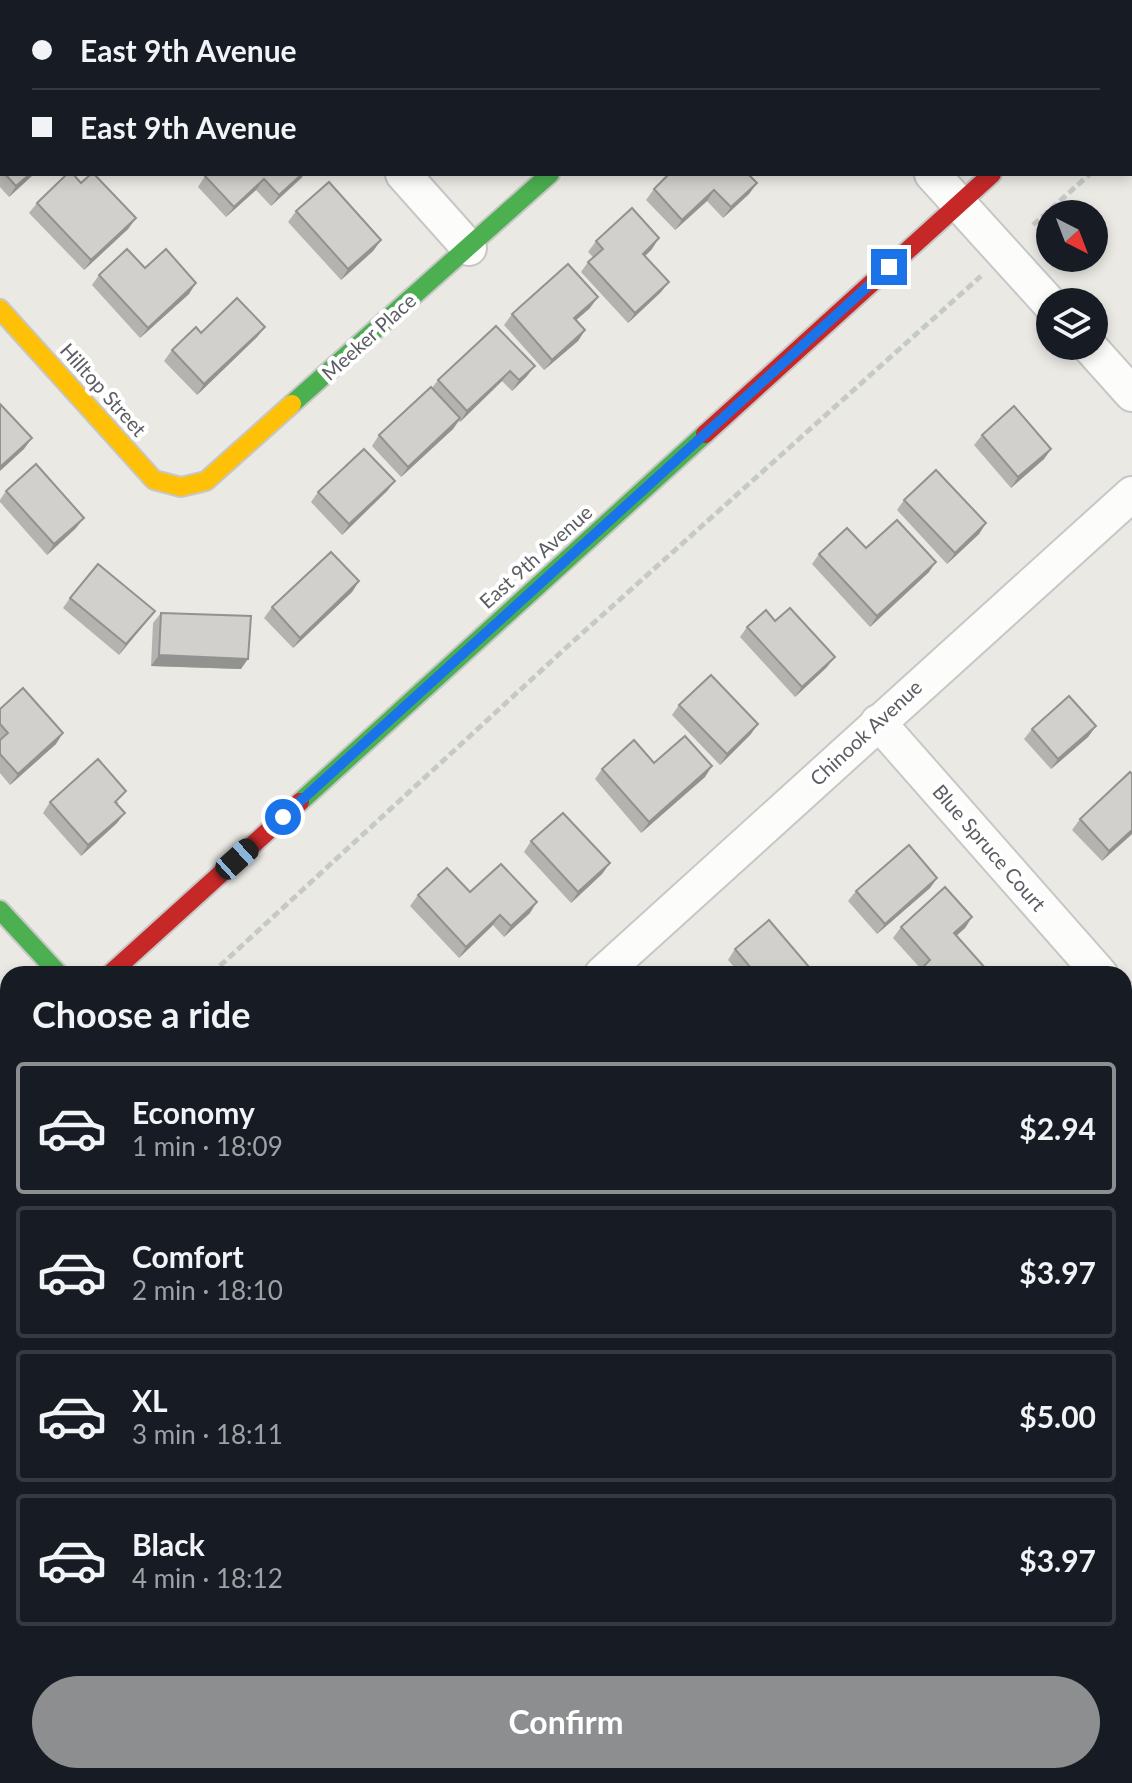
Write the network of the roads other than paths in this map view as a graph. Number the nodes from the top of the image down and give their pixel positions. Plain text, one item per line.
1 (405, 176) edge
2 (548, 176) edge
3 (934, 176) edge
4 (990, 176) edge
5 (959, 204) junction
6 (469, 248) junction
7 (1036, 289) edge
8 (0, 309) edge
9 (1102, 360) edge
10 (1132, 394) edge
11 (181, 487) joint
12 (1132, 494) edge
13 (878, 722) junction
14 (0, 910) edge
15 (52, 966) edge
16 (119, 966) edge
17 (611, 966) edge
18 (1093, 966) edge

1 - 6 street
2 - 6 main road, Meeker Place
3 - 5 street
4 - 5 main road, East 9th Avenue
5 - 7 street
5 - 16 main road, East 9th Avenue
6 - 11 main road, Meeker Place
8 - 11 main road, Hilltop Street
9 - 10 street
12 - 13 street, Chinook Avenue
13 - 17 street, Chinook Avenue
13 - 18 street, Blue Spruce Court
14 - 15 main road

